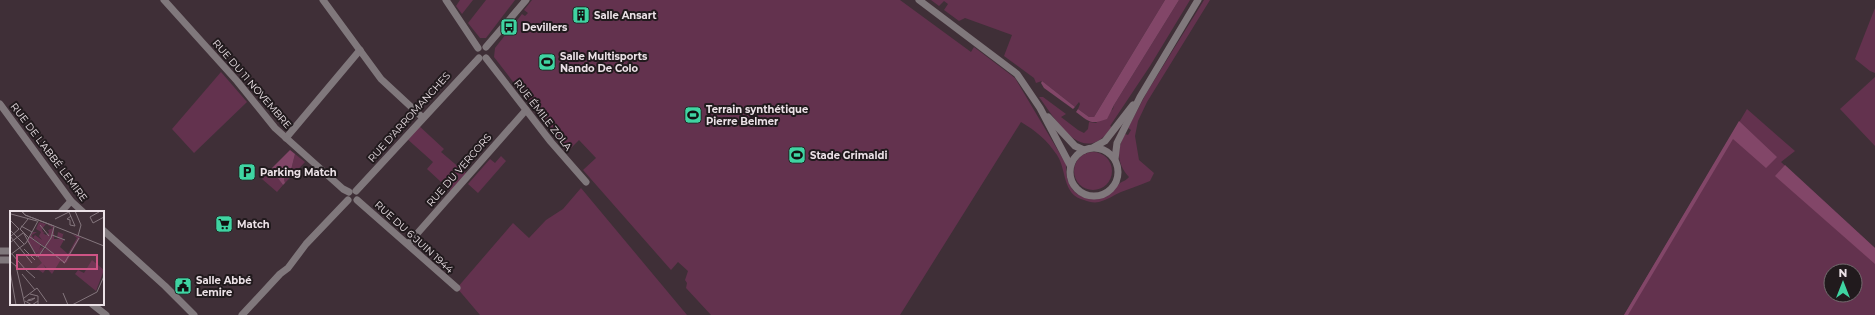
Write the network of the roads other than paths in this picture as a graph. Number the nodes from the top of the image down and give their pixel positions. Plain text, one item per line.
1 (164, 0) edge
2 (323, 0) edge
3 (446, 0) edge
4 (526, 0) edge
5 (919, 0) edge
6 (1198, 0) edge
7 (482, 47) junction
8 (360, 50) junction
9 (482, 58) junction
10 (1140, 97) junction
11 (0, 104) edge
12 (1040, 108) junction
13 (526, 110) junction
14 (422, 117) junction
15 (286, 138) junction
16 (1094, 148) junction
17 (1084, 150) junction
18 (1115, 159) junction
19 (1070, 165) junction
20 (586, 182) dead end
21 (356, 191) junction
22 (349, 192) junction
23 (348, 200) junction
24 (357, 200) junction
25 (71, 201) junction
26 (62, 211) edge
27 (82, 211) edge
28 (104, 231) edge
29 (408, 244) junction
30 (457, 288) dead end
31 (93, 305) edge
32 (106, 315) edge
33 (194, 315) edge
34 (242, 315) edge

1 - 15 street, RUE DU 11 NOVEMBRE
2 - 8 street
3 - 7 street
4 - 7 street
5 - 12 street
6 - 10 street
7 - 9 street
7 - 9 street
8 - 14 street
8 - 15 street
9 - 13 street, RUE ÉMILE ZOLA
9 - 14 street, RUE D'ARROMANCHES
10 - 16 street
10 - 18 street
11 - 25 street, RUE DE L'ABBÉ LEMIRE
12 - 17 street
12 - 19 street
13 - 20 street, RUE ÉMILE ZOLA
13 - 29 street, RUE DU VERCORS
14 - 21 street, RUE D'ARROMANCHES
15 - 22 street, RUE DU 11 NOVEMBRE
16 - 17 street
16 - 18 street
17 - 19 street
18 - 19 street
21 - 22 street
21 - 24 street
22 - 23 street
23 - 24 street
23 - 34 street
24 - 29 street, RUE DU 6 JUIN 1944
25 - 26 street
25 - 27 street, RUE DE L'ABBÉ LEMIRE
28 - 33 street
29 - 30 street, RUE DU 6 JUIN 1944
31 - 32 street

